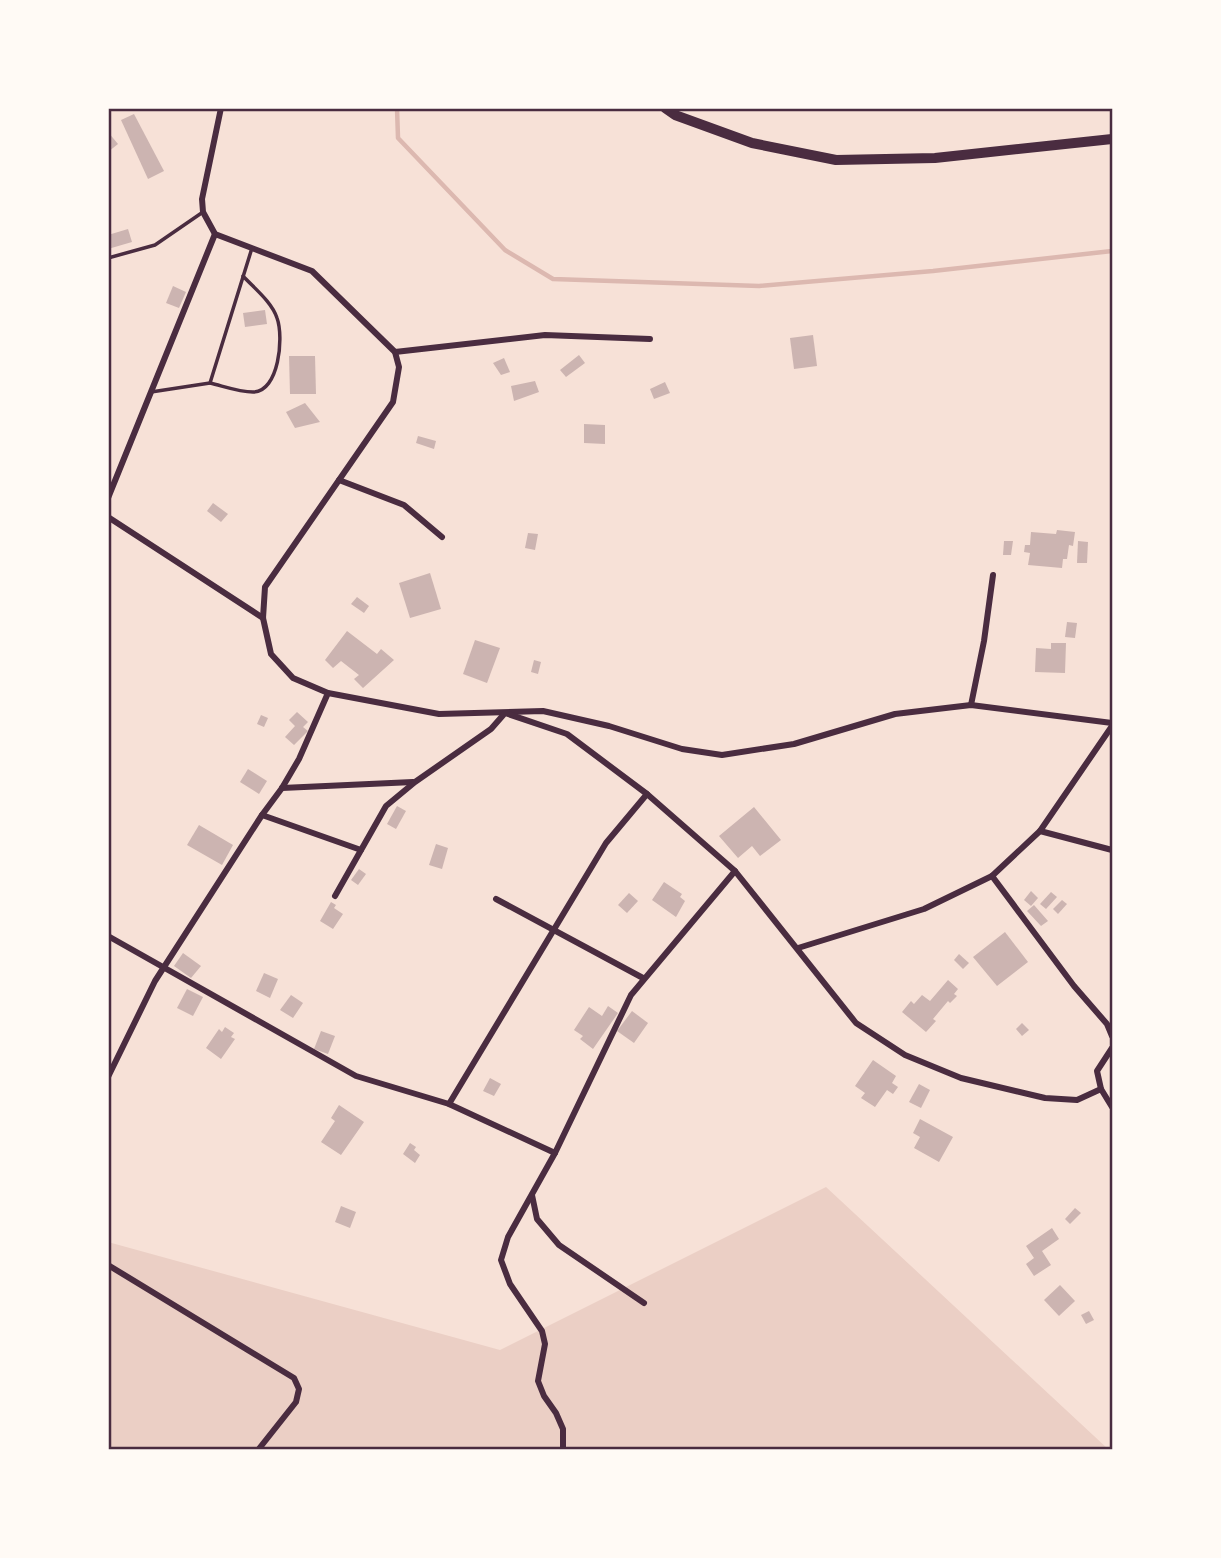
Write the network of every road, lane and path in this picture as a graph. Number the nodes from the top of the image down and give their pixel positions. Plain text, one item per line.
1 (221, 108) edge
2 (665, 108) edge
3 (1112, 139) edge
4 (203, 212) junction
5 (215, 234) junction
6 (252, 248) junction
7 (108, 258) edge
8 (243, 276) junction
9 (650, 339) dead end
10 (395, 352) junction
11 (210, 383) junction
12 (151, 393) junction
13 (339, 480) junction
14 (108, 498) edge
15 (108, 517) edge
16 (442, 537) dead end
17 (993, 575) dead end
18 (263, 618) junction
19 (328, 693) junction
20 (971, 705) junction
21 (505, 713) junction
22 (1112, 725) edge
23 (415, 782) junction
24 (282, 788) junction
25 (647, 794) junction
26 (262, 815) junction
27 (1040, 831) junction
28 (361, 850) junction
29 (1112, 850) edge
30 (735, 871) junction
31 (992, 876) junction
32 (335, 896) dead end
33 (496, 899) dead end
34 (554, 930) junction
35 (108, 936) edge
36 (798, 948) junction
37 (165, 966) junction
38 (643, 978) junction
39 (1112, 1036) edge
40 (1112, 1048) edge
41 (108, 1077) edge
42 (1101, 1089) junction
43 (449, 1104) junction
44 (1112, 1107) edge
45 (555, 1153) junction
46 (532, 1195) junction
47 (108, 1265) edge
48 (644, 1303) dead end
49 (258, 1450) edge
50 (563, 1450) edge

1 - 4 street
2 - 3 main road
4 - 5 street
4 - 7 lane
5 - 6 street
5 - 12 street
6 - 8 lane
6 - 10 street
8 - 11 lane
8 - 11 lane
9 - 10 street
10 - 13 street
11 - 12 lane
12 - 14 street
13 - 16 street
13 - 18 street
15 - 18 street
17 - 20 street
18 - 19 street
19 - 21 street
19 - 24 street
20 - 21 street
20 - 22 street
21 - 23 street
21 - 25 street
22 - 27 street
23 - 24 street
23 - 28 street
24 - 26 street
25 - 30 street
25 - 34 street
26 - 28 street
26 - 37 street
27 - 29 street
27 - 31 street
28 - 32 street
30 - 36 street
30 - 38 street
31 - 36 street
31 - 39 street
33 - 34 street
34 - 38 street
34 - 43 street
35 - 37 street
36 - 42 street
37 - 41 street
37 - 43 street
38 - 45 street
40 - 42 street
42 - 44 street
43 - 45 street
45 - 46 street
46 - 48 street
46 - 50 street
47 - 49 street

